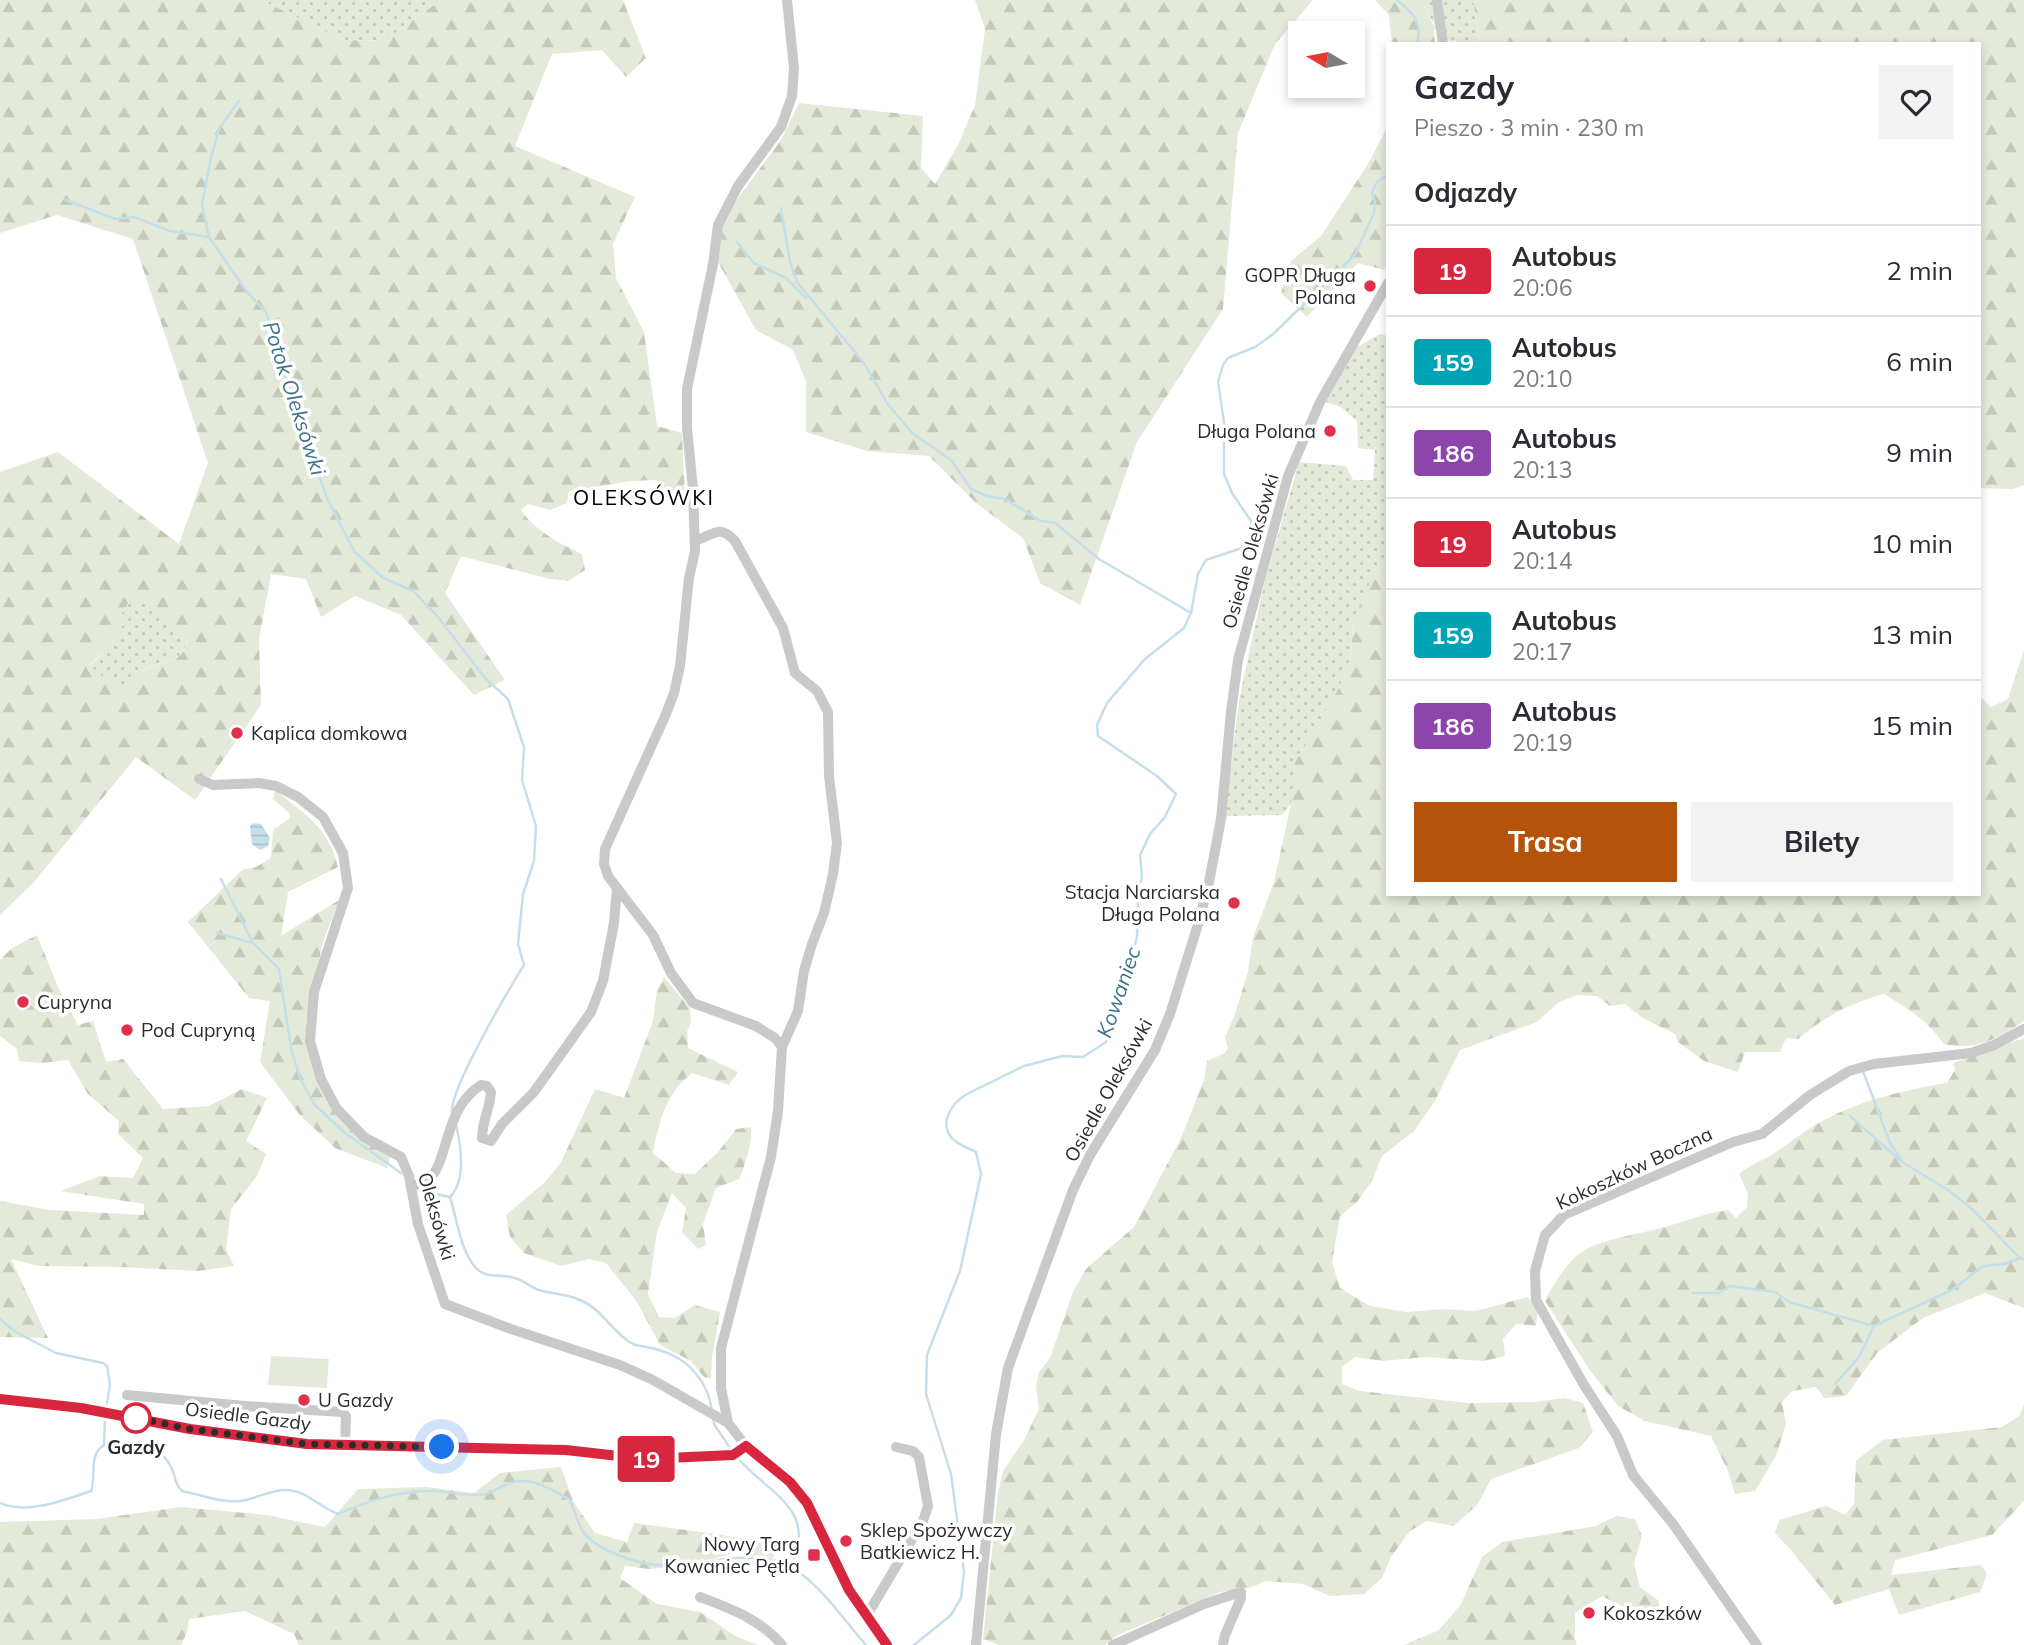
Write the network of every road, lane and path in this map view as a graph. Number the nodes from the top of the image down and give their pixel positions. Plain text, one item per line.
1 (787, 0) edge
2 (1437, 0) edge
3 (1443, 42) edge
4 (1386, 286) edge
5 (695, 541) junction
6 (200, 779) dead end
7 (617, 888) junction
8 (2024, 1029) edge
9 (782, 1047) junction
10 (411, 1186) junction
11 (127, 1395) dead end
12 (0, 1399) edge
13 (728, 1423) junction
14 (345, 1445) junction
15 (896, 1447) dead end
16 (740, 1450) junction
17 (700, 1597) dead end
18 (866, 1617) junction
19 (782, 1645) edge
20 (887, 1645) edge
21 (976, 1645) edge
22 (1114, 1645) edge
23 (1223, 1645) edge
24 (1757, 1645) edge

1 - 5 street
2 - 3 street
4 - 21 street, Osiedle Oleksówki
5 - 7 street
5 - 9 street
6 - 10 street, Oleksówki
7 - 9 street
7 - 10 street
8 - 24 street, Kokoszków Boczna
9 - 13 street
10 - 13 street, Oleksówki
11 - 14 street
12 - 14 street, Osiedle Gazdy
13 - 16 street, Oleksówki
14 - 16 street, Osiedle Gazdy
15 - 18 street
16 - 18 street
17 - 19 street
18 - 20 street
22 - 23 street

